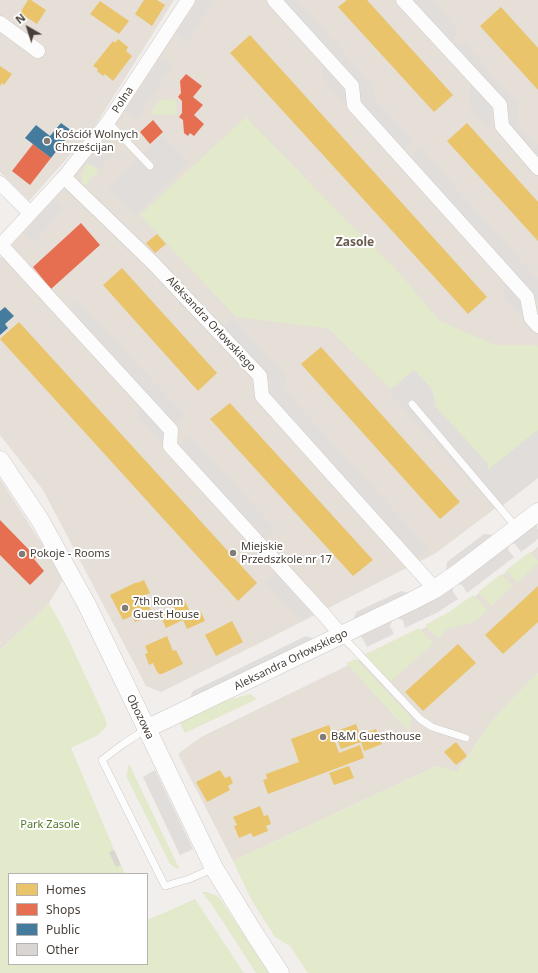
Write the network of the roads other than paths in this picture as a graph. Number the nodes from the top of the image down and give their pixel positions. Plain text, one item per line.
1 (188, 0) edge
2 (274, 0) edge
3 (403, 0) edge
4 (0, 23) edge
5 (38, 52) dead end
6 (108, 122) junction
7 (150, 166) dead end
8 (538, 168) edge
9 (64, 177) junction
10 (0, 183) edge
11 (30, 213) junction
12 (0, 246) edge
13 (538, 326) edge
14 (412, 404) dead end
15 (0, 460) edge
16 (538, 512) edge
17 (518, 528) junction
18 (435, 589) junction
19 (342, 636) junction
20 (146, 729) junction
21 (466, 738) dead end
22 (214, 868) junction
23 (280, 973) edge

1 - 6 street, Polna
2 - 13 street
3 - 8 street
4 - 5 street
6 - 7 lane
6 - 9 street, Polna
9 - 11 street, Polna
9 - 18 street, Aleksandra Orłowskiego
10 - 11 street
11 - 12 street, Polna
12 - 19 street
14 - 17 lane
15 - 20 street, Obozowa
16 - 17 street, Aleksandra Orłowskiego
17 - 18 street, Aleksandra Orłowskiego
18 - 19 street, Aleksandra Orłowskiego
19 - 20 street, Aleksandra Orłowskiego
19 - 21 lane
20 - 22 street, Obozowa
20 - 22 lane
22 - 23 street, Obozowa

